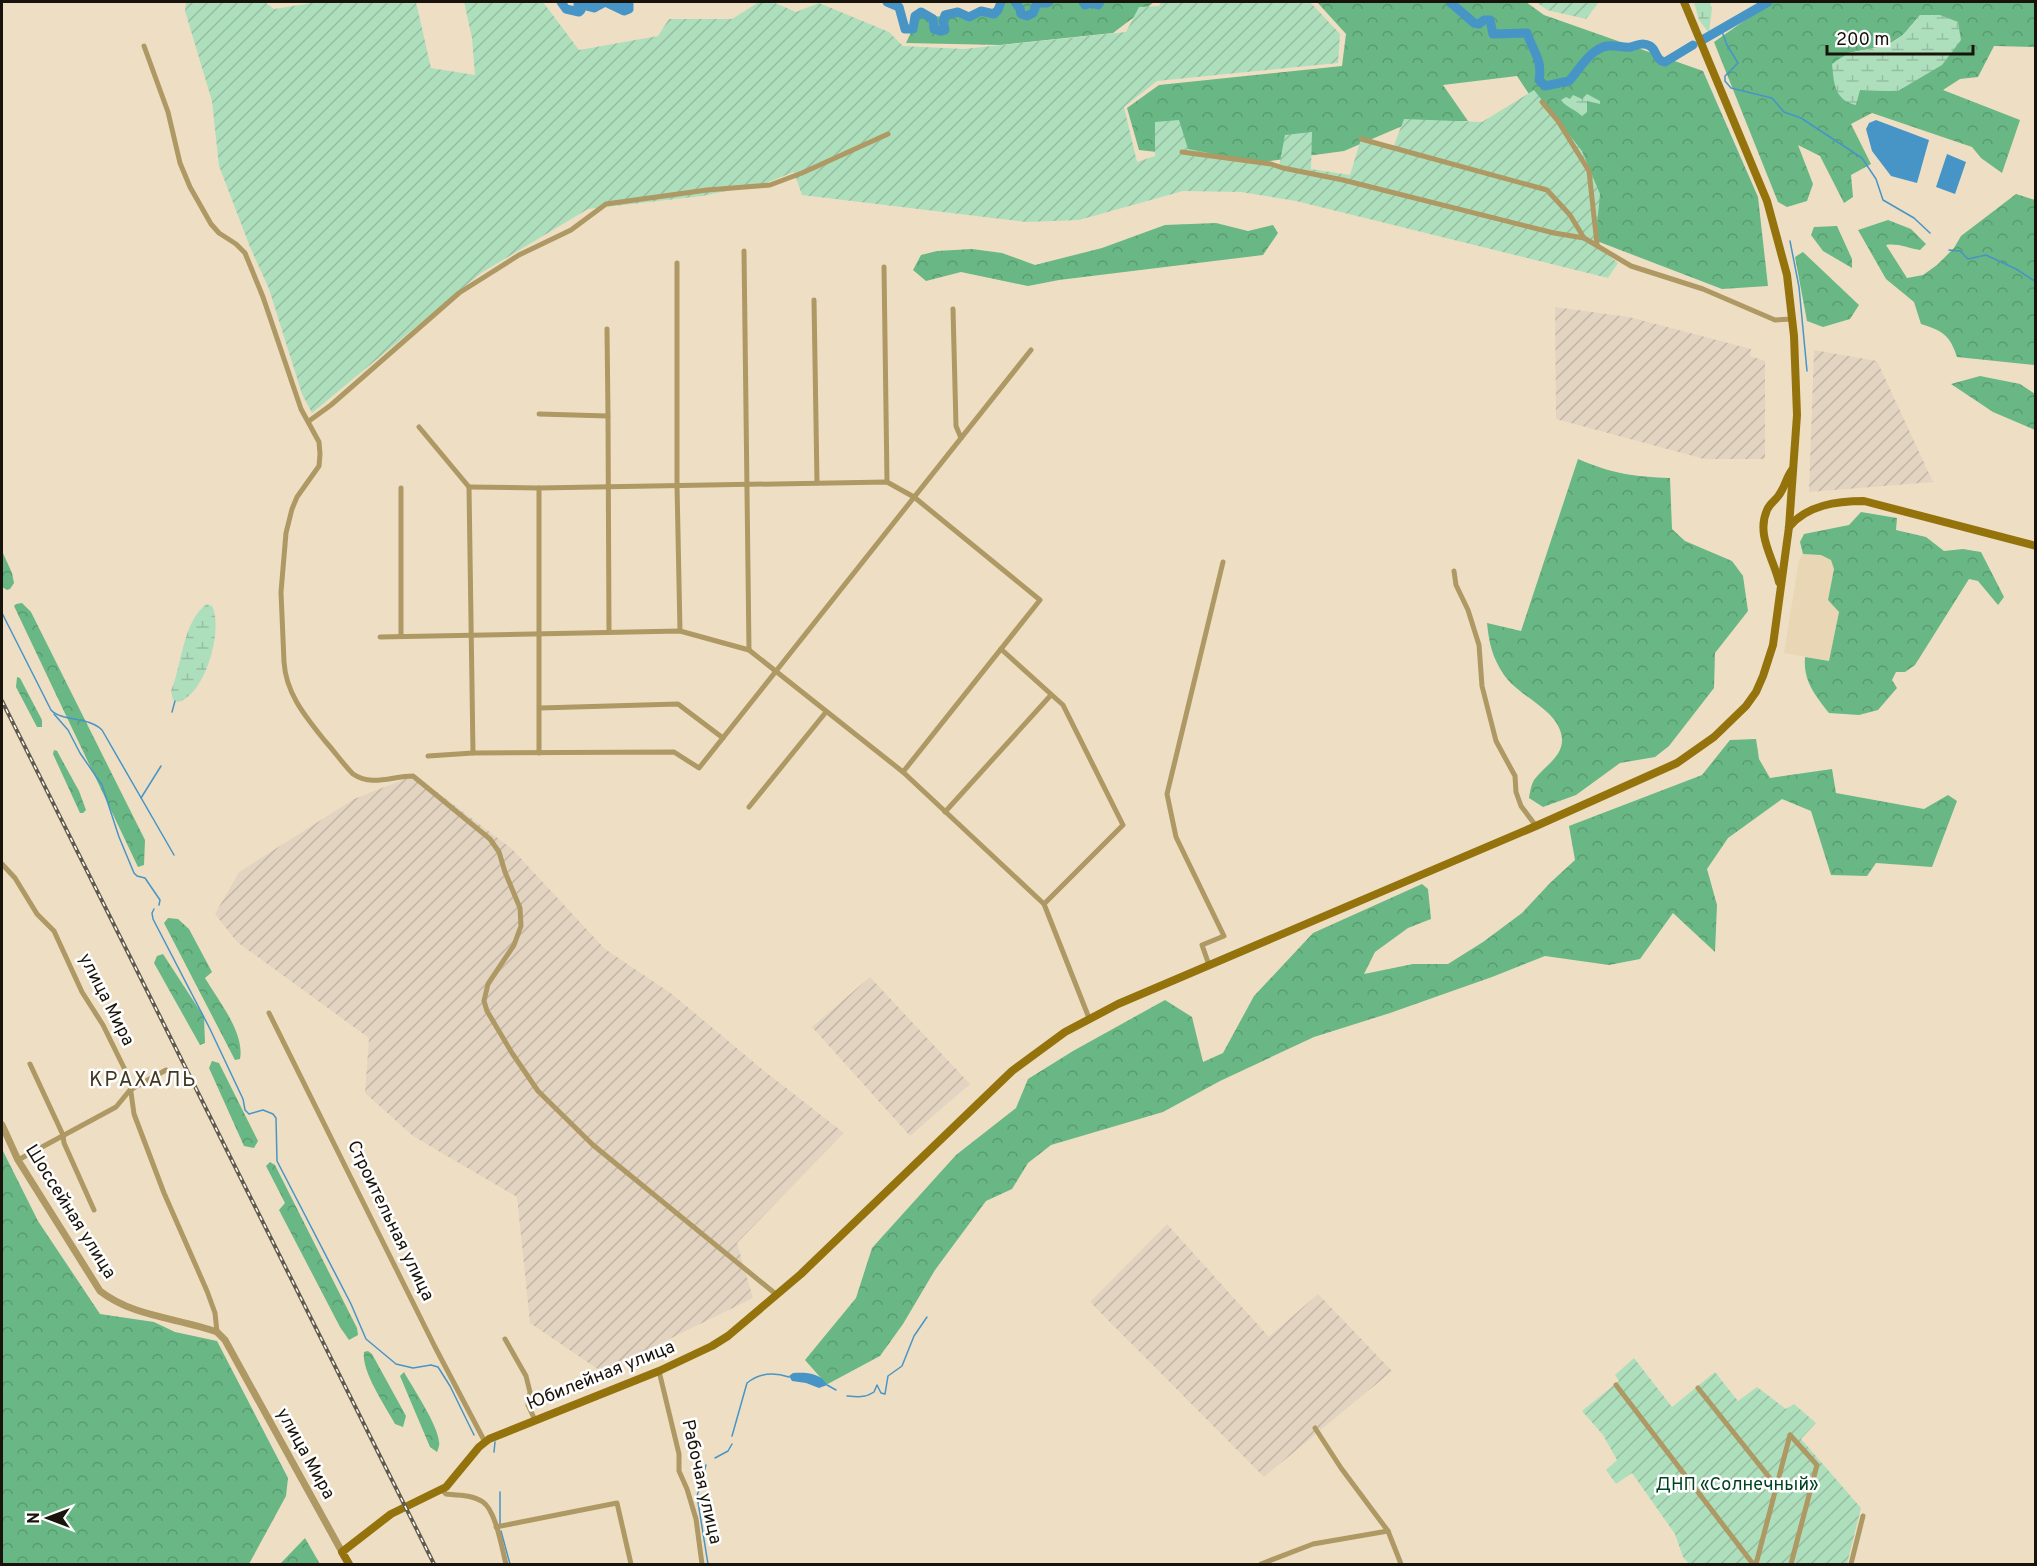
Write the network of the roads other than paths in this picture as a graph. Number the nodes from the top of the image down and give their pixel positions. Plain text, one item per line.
1 (1684, 2) edge
2 (144, 46) dead end
3 (1542, 102) dead end
4 (888, 134) dead end
5 (1361, 139) dead end
6 (1182, 152) dead end
7 (1584, 238) junction
8 (1597, 244) junction
9 (744, 251) dead end
10 (677, 263) dead end
11 (884, 267) dead end
12 (814, 300) dead end
13 (953, 309) dead end
14 (1792, 319) junction
15 (607, 329) dead end
16 (1031, 351) dead end
17 (539, 414) dead end
18 (608, 416) junction
19 (309, 421) junction
20 (419, 427) dead end
21 (961, 438) junction
22 (1794, 468) junction
23 (887, 482) junction
24 (817, 483) junction
25 (677, 485) junction
26 (747, 485) junction
27 (609, 486) junction
28 (469, 487) junction
29 (401, 488) dead end
30 (539, 488) junction
31 (914, 497) junction
32 (1779, 497) junction
33 (1792, 502) junction
34 (1808, 511) junction
35 (1789, 527) junction
36 (2036, 546) edge
37 (1785, 556) junction
38 (1774, 561) junction
39 (1223, 562) dead end
40 (1454, 571) dead end
41 (1780, 586) junction
42 (680, 631) junction
43 (609, 632) junction
44 (539, 633) junction
45 (470, 635) junction
46 (380, 636) dead end
47 (401, 636) junction
48 (1001, 649) junction
49 (749, 650) junction
50 (774, 672) junction
51 (1051, 695) junction
52 (540, 708) junction
53 (826, 712) junction
54 (723, 738) junction
55 (473, 753) junction
56 (539, 753) junction
57 (428, 756) dead end
58 (903, 772) junction
59 (749, 807) dead end
60 (945, 812) junction
61 (1536, 826) junction
62 (2, 864) edge
63 (1044, 904) junction
64 (1209, 965) junction
65 (269, 1012) dead end
66 (1089, 1018) junction
67 (30, 1064) dead end
68 (166, 1070) dead end
69 (130, 1090) junction
70 (2, 1125) edge
71 (63, 1135) junction
72 (18, 1160) junction
73 (94, 1210) dead end
74 (777, 1295) junction
75 (217, 1332) junction
76 (505, 1339) dead end
77 (225, 1340) joint
78 (659, 1371) junction
79 (1616, 1385) dead end
80 (1698, 1388) dead end
81 (534, 1420) junction
82 (1314, 1428) dead end
83 (485, 1442) junction
84 (1777, 1487) junction
85 (442, 1490) junction
86 (1863, 1516) dead end
87 (496, 1527) junction
88 (1388, 1531) junction
89 (342, 1552) junction
90 (349, 1564) edge
91 (506, 1564) edge
92 (631, 1564) edge
93 (702, 1564) edge
94 (1261, 1564) edge
95 (1401, 1564) edge
96 (1755, 1564) edge
97 (1791, 1564) edge
98 (1851, 1564) edge

1 - 14 main road, Юбилейная улица
2 - 19 street
3 - 8 street
4 - 19 street
5 - 7 street
6 - 7 street
7 - 8 street
8 - 14 street
9 - 26 street
10 - 25 street
11 - 23 street
12 - 24 street
13 - 21 street
14 - 22 main road, Юбилейная улица
15 - 18 street
16 - 21 street
17 - 18 street
18 - 27 street
19 - 74 street
20 - 28 street
21 - 31 street
22 - 32 main road
22 - 33 main road, Юбилейная улица
23 - 24 street
23 - 31 street
24 - 26 street
25 - 26 street
25 - 27 street
25 - 42 street
26 - 49 street
27 - 30 street
27 - 43 street
28 - 30 street
28 - 45 street
29 - 47 street
30 - 44 street
31 - 48 street
31 - 50 street
32 - 33 main road
32 - 38 main road
33 - 34 main road
33 - 35 main road, Юбилейная улица
34 - 35 main road
34 - 36 main road
35 - 37 main road, Юбилейная улица
37 - 38 main road
37 - 41 main road, Юбилейная улица
38 - 41 main road
39 - 64 street
40 - 61 street
41 - 61 main road, Юбилейная улица
42 - 43 street
42 - 49 street
43 - 44 street
44 - 45 street
44 - 52 street
45 - 47 street
45 - 55 street
46 - 47 street
48 - 51 street
48 - 58 street
49 - 50 street
50 - 53 street
50 - 54 street
51 - 60 street
51 - 63 street
52 - 54 street
52 - 56 street
53 - 58 street
53 - 59 street
54 - 56 street
55 - 56 street
55 - 57 street
58 - 60 street
60 - 63 street
61 - 64 main road, Юбилейная улица
62 - 69 street, улица Мира
63 - 66 street
64 - 66 main road, Юбилейная улица
65 - 83 street, Строительная улица
66 - 74 main road, Юбилейная улица
67 - 71 street
68 - 69 street
69 - 71 street
69 - 75 street, улица Мира
70 - 72 street, Шоссейная улица
71 - 72 street
71 - 73 street
72 - 75 street, Шоссейная улица
74 - 78 main road, Юбилейная улица
75 - 77 street, Шоссейная улица
76 - 81 street
77 - 89 street, улица Мира
78 - 81 main road, Юбилейная улица
78 - 93 street, Рабочая улица
79 - 96 street
80 - 84 street
81 - 83 main road, Юбилейная улица
82 - 88 street
83 - 85 main road, Юбилейная улица
84 - 96 street
84 - 97 street
85 - 87 street
85 - 89 main road, Юбилейная улица
86 - 98 street
87 - 91 street
87 - 92 street
88 - 94 street
88 - 95 street
89 - 90 main road

